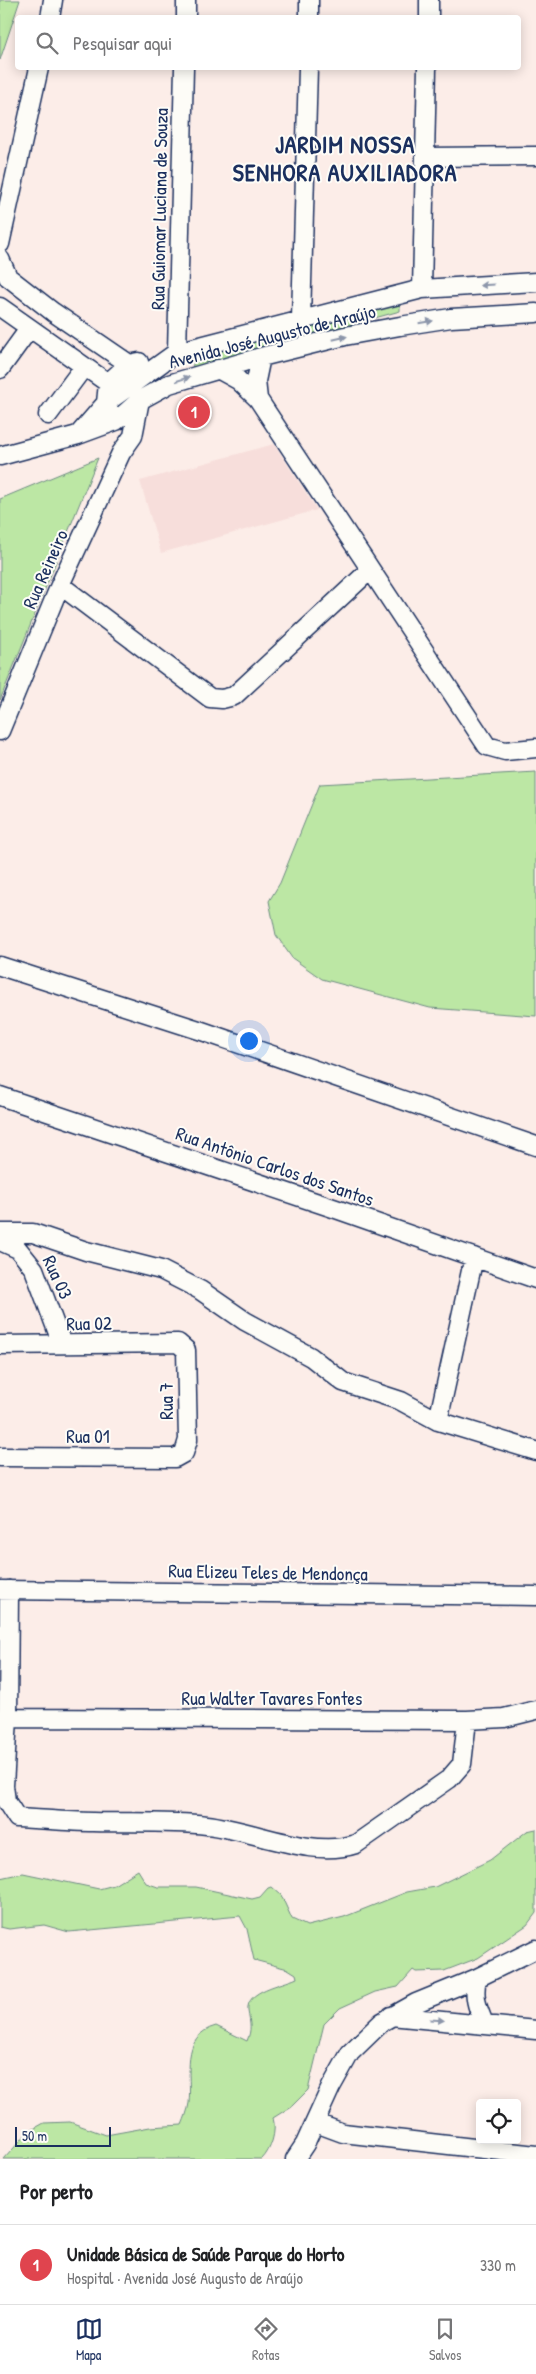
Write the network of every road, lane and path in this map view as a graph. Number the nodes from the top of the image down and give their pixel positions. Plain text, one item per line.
1 (53, 0) edge
2 (186, 0) edge
3 (309, 0) edge
4 (429, 0) edge
5 (50, 15) edge
6 (186, 15) edge
7 (309, 15) edge
8 (429, 15) edge
9 (39, 70) edge
10 (184, 70) edge
11 (308, 70) edge
12 (427, 70) edge
13 (536, 156) edge
14 (425, 157) junction
15 (0, 244) edge
16 (0, 259) edge
17 (536, 282) edge
18 (422, 288) junction
19 (0, 306) edge
20 (534, 315) edge
21 (301, 319) junction
22 (29, 329) junction
23 (169, 356) junction
24 (261, 357) junction
25 (129, 364) junction
26 (83, 368) junction
27 (0, 369) edge
28 (218, 369) junction
29 (108, 383) junction
30 (258, 399) junction
31 (140, 400) junction
32 (106, 403) junction
33 (48, 415) dead end
34 (116, 422) junction
35 (78, 434) junction
36 (121, 453) junction
37 (0, 456) edge
38 (370, 570) junction
39 (60, 584) junction
40 (0, 731) edge
41 (536, 748) edge
42 (0, 966) edge
43 (0, 1096) edge
44 (536, 1146) edge
45 (0, 1233) edge
46 (0, 1241) edge
47 (474, 1258) junction
48 (536, 1279) edge
49 (178, 1343) joint
50 (62, 1344) junction
51 (0, 1345) edge
52 (438, 1421) junction
53 (536, 1451) edge
54 (0, 1457) edge
55 (175, 1458) joint
56 (4, 1590) edge
57 (536, 1596) edge
58 (536, 1710) edge
59 (8, 1718) junction
60 (467, 1720) junction
61 (536, 1949) edge
62 (477, 1978) junction
63 (391, 2016) junction
64 (484, 2024) junction
65 (536, 2030) edge
66 (316, 2123) junction
67 (536, 2155) edge
68 (295, 2159) edge

1 - 5 street
2 - 6 street
3 - 7 street
4 - 8 street
9 - 15 street
10 - 23 street, Rua Guiomar Luciana de Souza
11 - 21 street
12 - 14 street
13 - 14 street
14 - 18 street
16 - 25 street
17 -> 18 street, Avenida José Augusto de Araújo
18 - 21 street, Avenida José Augusto de Araújo
19 - 22 street
24 -> 20 street, Avenida José Augusto de Araújo
21 - 23 street, Avenida José Augusto de Araújo
22 - 26 street
22 - 27 street
23 - 25 street
23 - 32 street, Avenida José Augusto de Araújo
24 - 28 street, Avenida José Augusto de Araújo
24 - 30 street
25 - 29 street
26 - 29 street
26 - 33 street
28 - 30 street
31 -> 28 street, Avenida José Augusto de Araújo
29 - 32 street
30 - 38 street
31 - 34 street, Avenida José Augusto de Araújo
31 - 36 street, Rua Reineiro
32 - 34 street
32 - 35 street, Avenida José Augusto de Araújo
34 - 35 street, Avenida José Augusto de Araújo
34 - 36 street
35 - 37 street
36 - 39 street, Rua Reineiro
38 - 39 street
38 - 41 street
39 - 40 street, Rua Reineiro
42 - 44 street
43 - 47 street, Rua Antônio Carlos dos Santos
45 - 52 street
46 - 50 street, Rua 03
47 - 48 street, Rua Antônio Carlos dos Santos
47 - 52 street
49 - 50 street, Rua 02
49 - 55 street, Rua 7
50 - 51 street, Rua 02
52 - 53 street
54 - 55 street, Rua 01
56 - 57 street, Rua Elizeu Teles de Mendonça
56 - 59 street
58 - 60 street, Rua Walter Tavares Fontes
59 - 60 street, Rua Walter Tavares Fontes
59 - 60 street
61 - 62 street
62 - 63 street
62 - 64 street
63 -> 64 street
63 - 66 street
64 - 65 street
66 - 67 street
66 - 68 street

